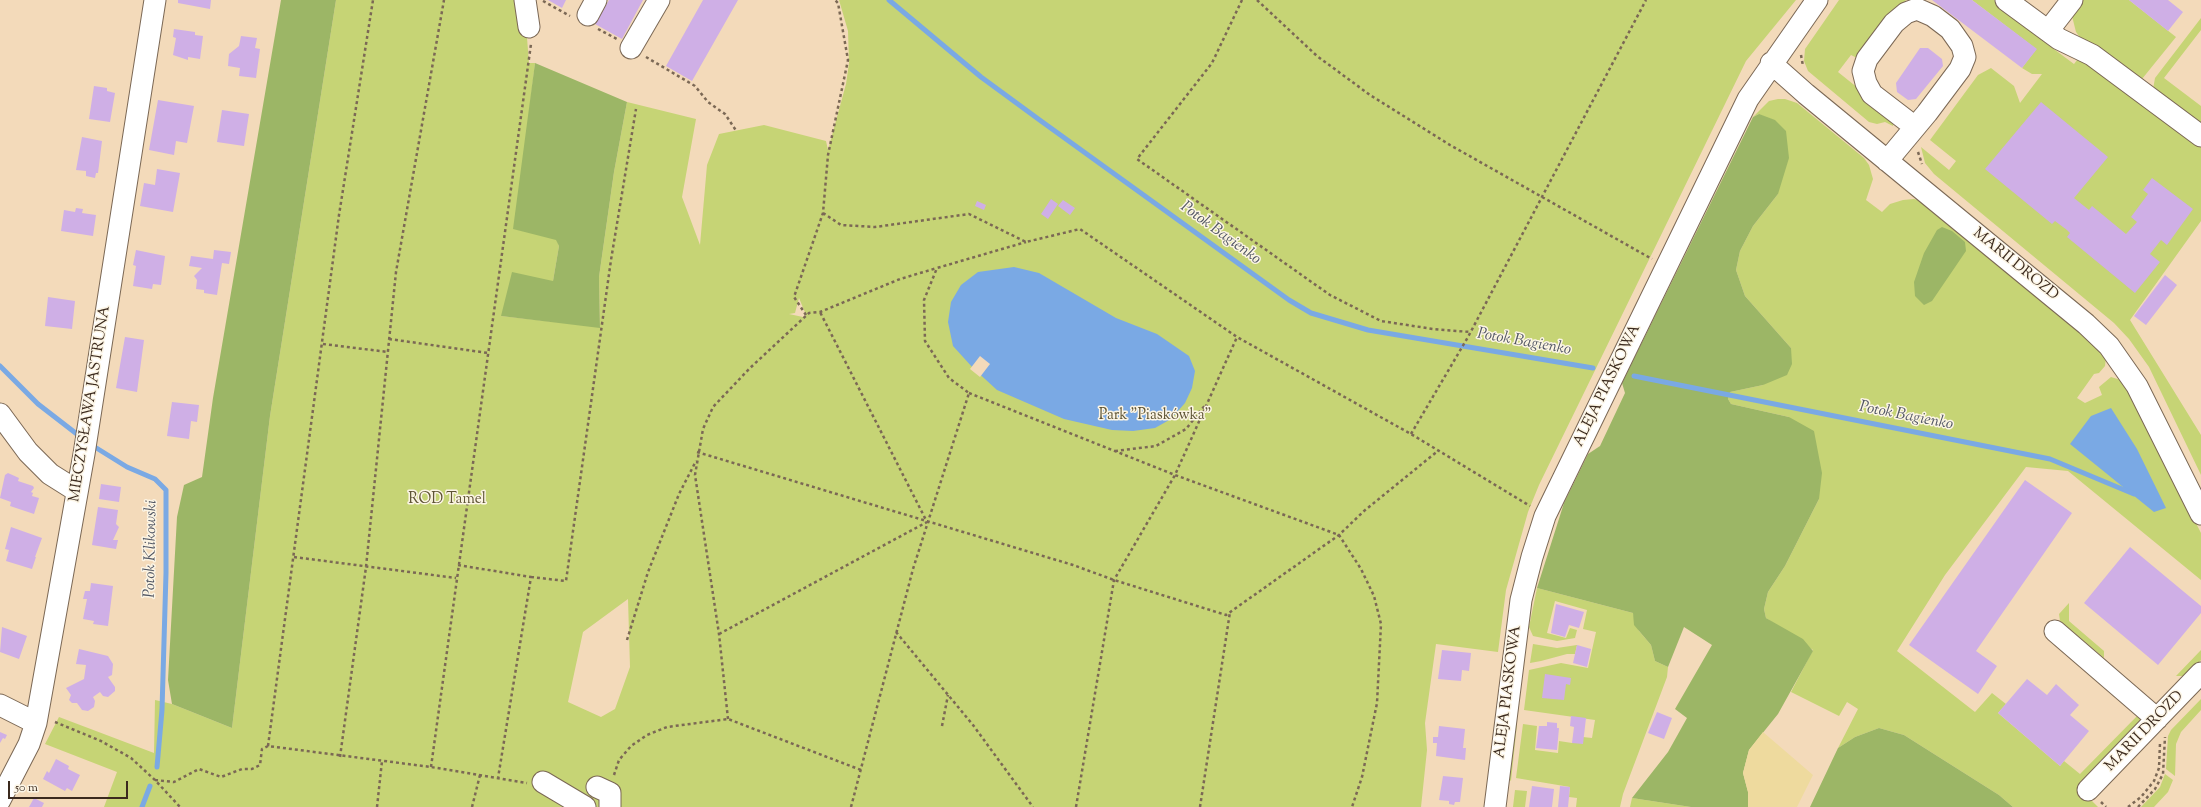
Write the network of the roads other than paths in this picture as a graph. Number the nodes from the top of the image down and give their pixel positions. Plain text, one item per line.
1 (156, 0) edge
2 (525, 0) edge
3 (659, 0) edge
4 (1817, 0) edge
5 (2006, 0) edge
6 (2072, 0) edge
7 (530, 27) road end
8 (2048, 31) junction
9 (632, 48) dead end
10 (1771, 63) junction
11 (1915, 127) junction
12 (2201, 136) edge
13 (1887, 161) junction
14 (0, 414) edge
15 (77, 491) junction
16 (2201, 514) edge
17 (2055, 631) dead end
18 (2201, 673) edge
19 (0, 705) edge
20 (37, 719) junction
21 (2162, 728) junction
22 (539, 783) road end
23 (2088, 790) dead end
24 (0, 800) edge
25 (586, 807) edge
26 (1495, 807) edge

1 - 15 street, MIECZYSŁAWA JASTRUNA
2 - 7 street
3 - 9 street
4 - 10 street, ALEJA PIASKOWA
5 - 8 street
6 - 8 street
8 - 12 street
10 - 13 street, MARII DROZD
10 - 26 street, ALEJA PIASKOWA
11 - 11 street
11 - 13 street
13 - 16 street, MARII DROZD
14 - 15 street
15 - 20 street, MIECZYSŁAWA JASTRUNA
17 - 21 street
18 - 21 street, MARII DROZD
19 - 20 street
20 - 24 street, MIECZYSŁAWA JASTRUNA
21 - 23 street, MARII DROZD
22 - 25 street

